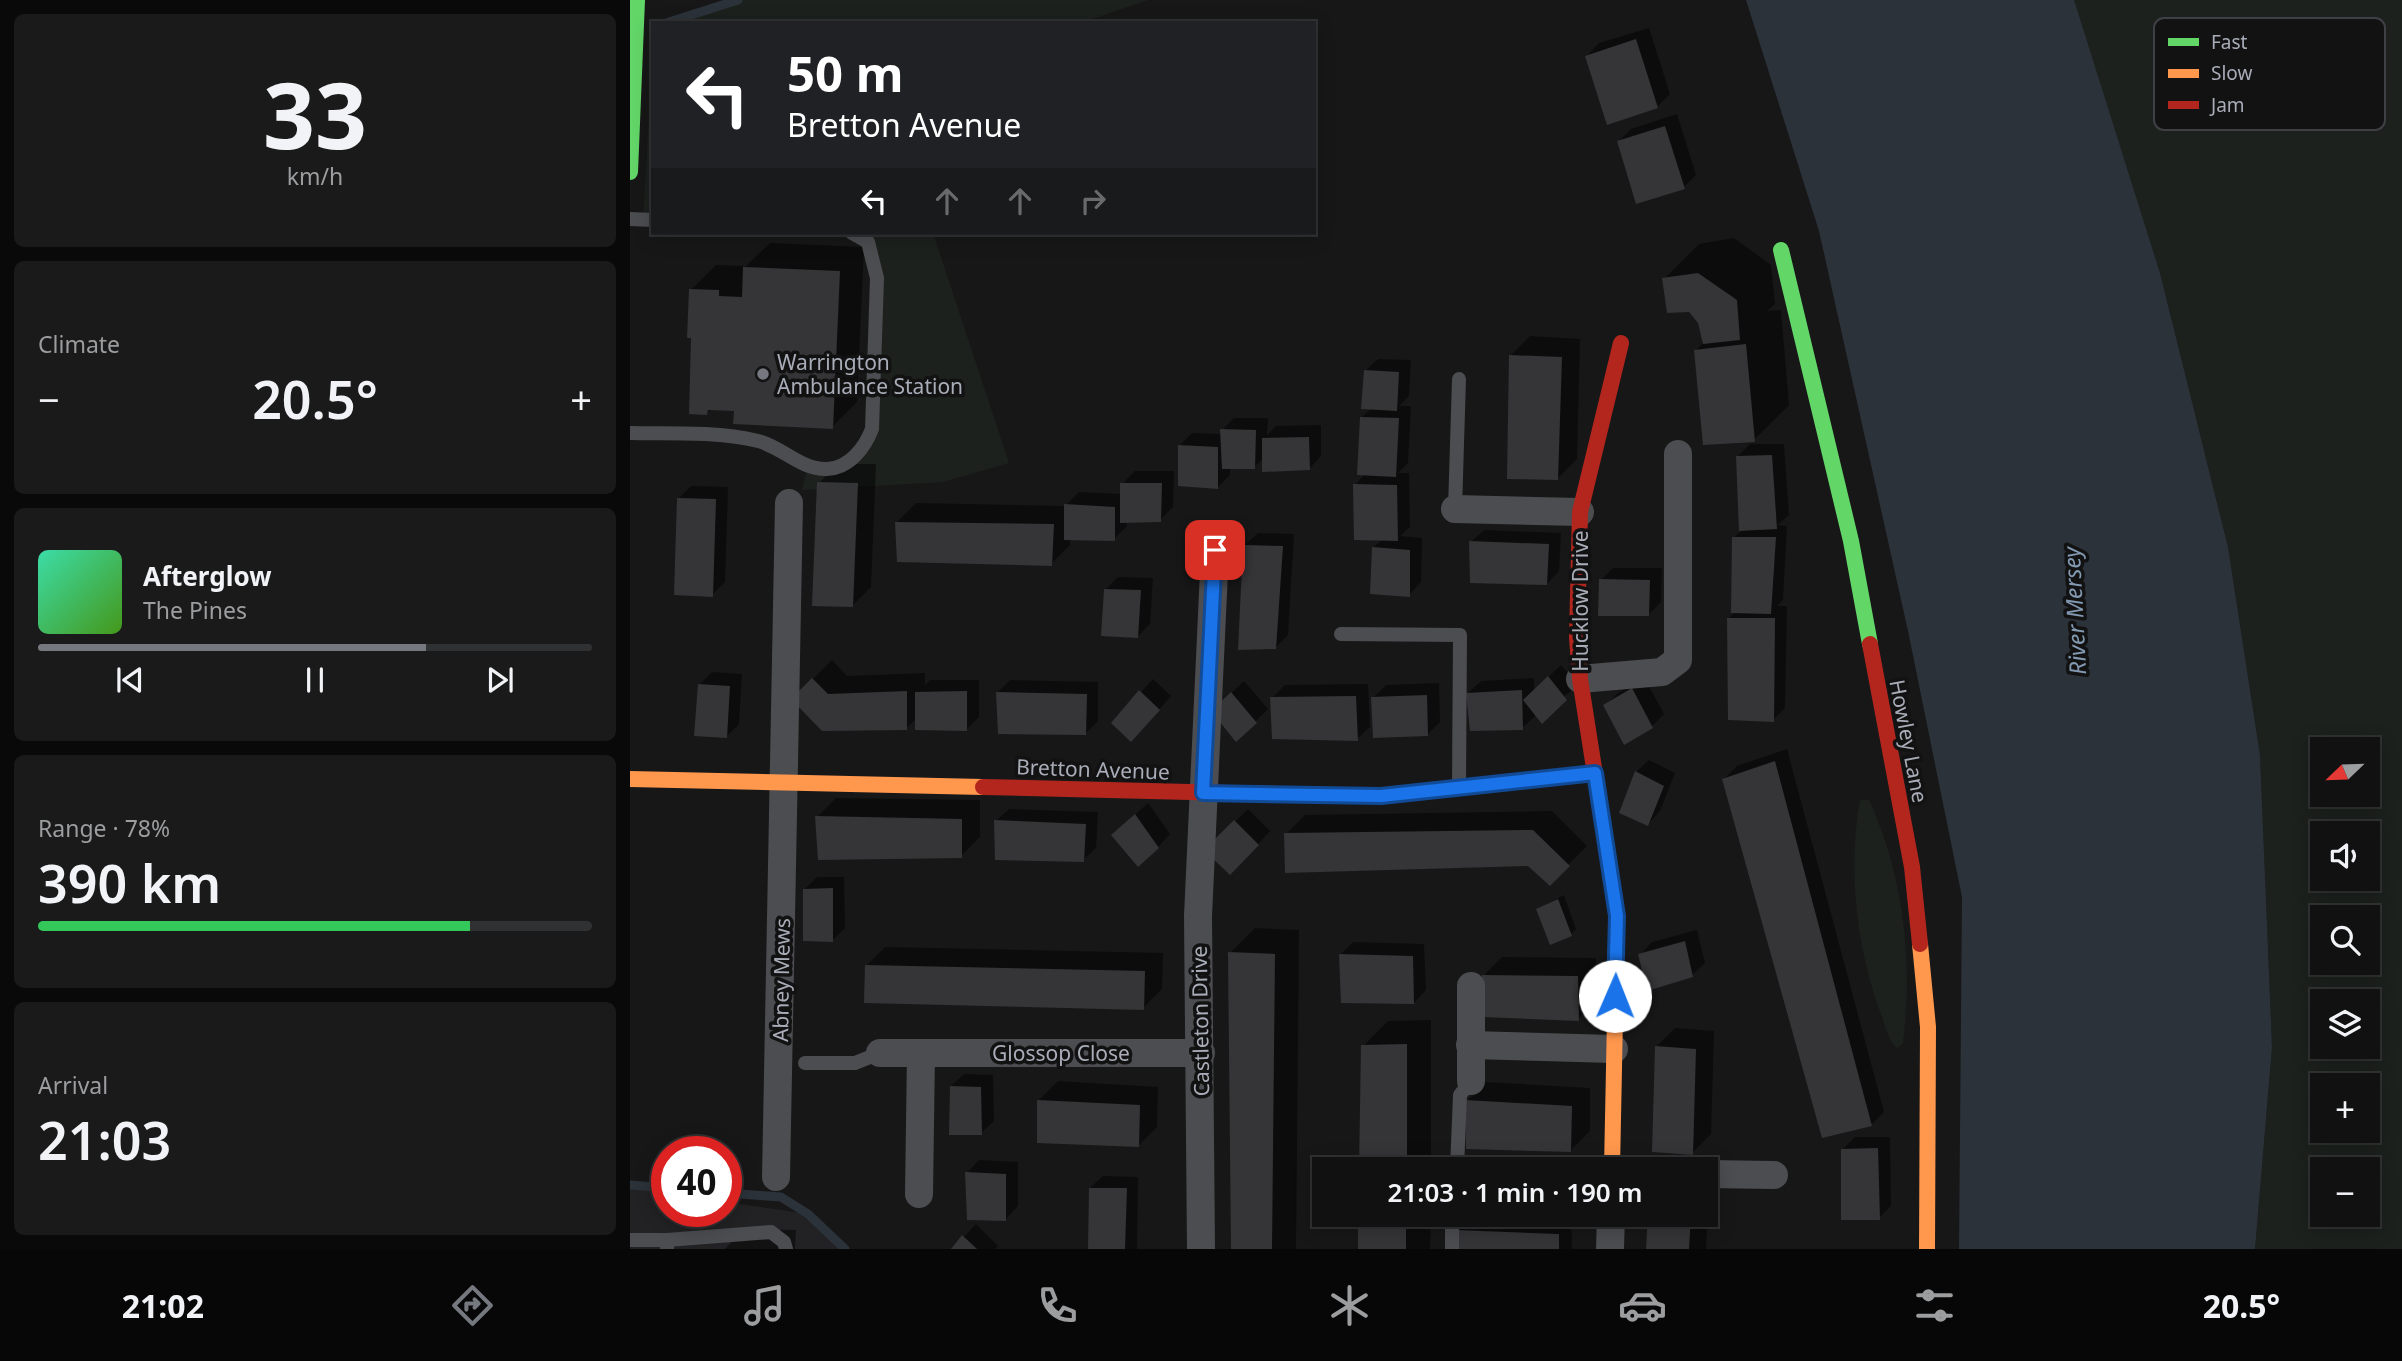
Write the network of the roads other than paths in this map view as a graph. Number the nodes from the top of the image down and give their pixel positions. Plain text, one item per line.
1 (637, 0) edge
2 (630, 172) edge
3 (630, 219) edge
4 (651, 220) edge
5 (855, 235) edge
6 (1781, 250) dead end
7 (1621, 344) dead end
8 (1459, 379) dead end
9 (630, 433) edge
10 (1678, 454) dead end
11 (789, 503) dead end
12 (1455, 509) joint
13 (1580, 512) junction
14 (1215, 550) dead end
15 (1341, 634) dead end
16 (1580, 679) junction
17 (1595, 773) junction
18 (630, 779) edge
19 (786, 784) junction
20 (1459, 790) junction
21 (1203, 793) junction
22 (1471, 986) dead end
23 (1470, 1045) junction
24 (1614, 1049) junction
25 (880, 1053) joint
26 (921, 1053) junction
27 (1201, 1053) junction
28 (805, 1063) dead end
29 (1471, 1081) joint
30 (1457, 1157) edge
31 (1612, 1157) edge
32 (1718, 1174) edge
33 (1774, 1175) dead end
34 (776, 1177) dead end
35 (919, 1194) dead end
36 (1452, 1227) dead end
37 (1611, 1227) edge
38 (630, 1240) edge
39 (667, 1245) edge
40 (786, 1249) edge
41 (1201, 1249) edge
42 (1452, 1249) edge
43 (1610, 1249) edge
44 (1927, 1249) edge

1 - 2 street
3 - 4 lane
5 - 9 lane
6 - 44 street, Howley Lane
7 - 13 street, Hucklow Drive
8 - 12 lane
10 - 16 street
11 - 19 street, Abney Mews
12 - 13 street, Hucklow Drive
13 - 16 street, Hucklow Drive
14 - 21 street, Castleton Drive
15 - 20 lane
16 - 17 street, Hucklow Drive
17 - 20 street, Bretton Avenue
17 - 24 street, Hucklow Drive
18 - 19 street, Bretton Avenue
19 - 21 street, Bretton Avenue
19 - 34 street, Abney Mews
20 - 21 street, Bretton Avenue
21 - 27 street, Castleton Drive
22 - 23 street
23 - 24 street
23 - 29 street
24 - 31 street, Hucklow Drive
25 - 26 street, Glossop Close
25 - 28 lane
26 - 27 street, Glossop Close
26 - 35 street
27 - 41 street, Castleton Drive
29 - 30 lane
32 - 33 street
36 - 42 lane
37 - 43 street
38 - 39 lane
39 - 40 lane

